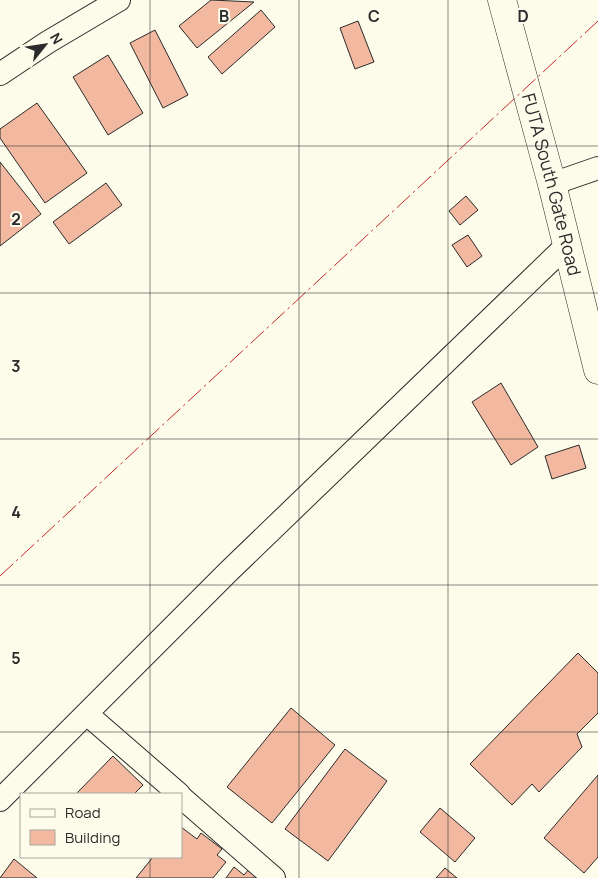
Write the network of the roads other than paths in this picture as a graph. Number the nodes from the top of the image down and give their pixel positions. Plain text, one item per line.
1 (118, 0) edge
2 (502, 0) edge
3 (0, 74) edge
4 (598, 168) edge
5 (552, 184) junction
6 (566, 246) junction
7 (598, 370) edge
8 (88, 715) junction
9 (178, 793) edge
10 (182, 797) edge
11 (0, 800) edge
12 (274, 878) edge

1 - 3 street
2 - 5 main road, FUTA South Gate Road
4 - 5 street
5 - 6 main road, FUTA South Gate Road
6 - 7 main road, FUTA South Gate Road
6 - 8 street
8 - 9 street
8 - 11 street
10 - 12 street

